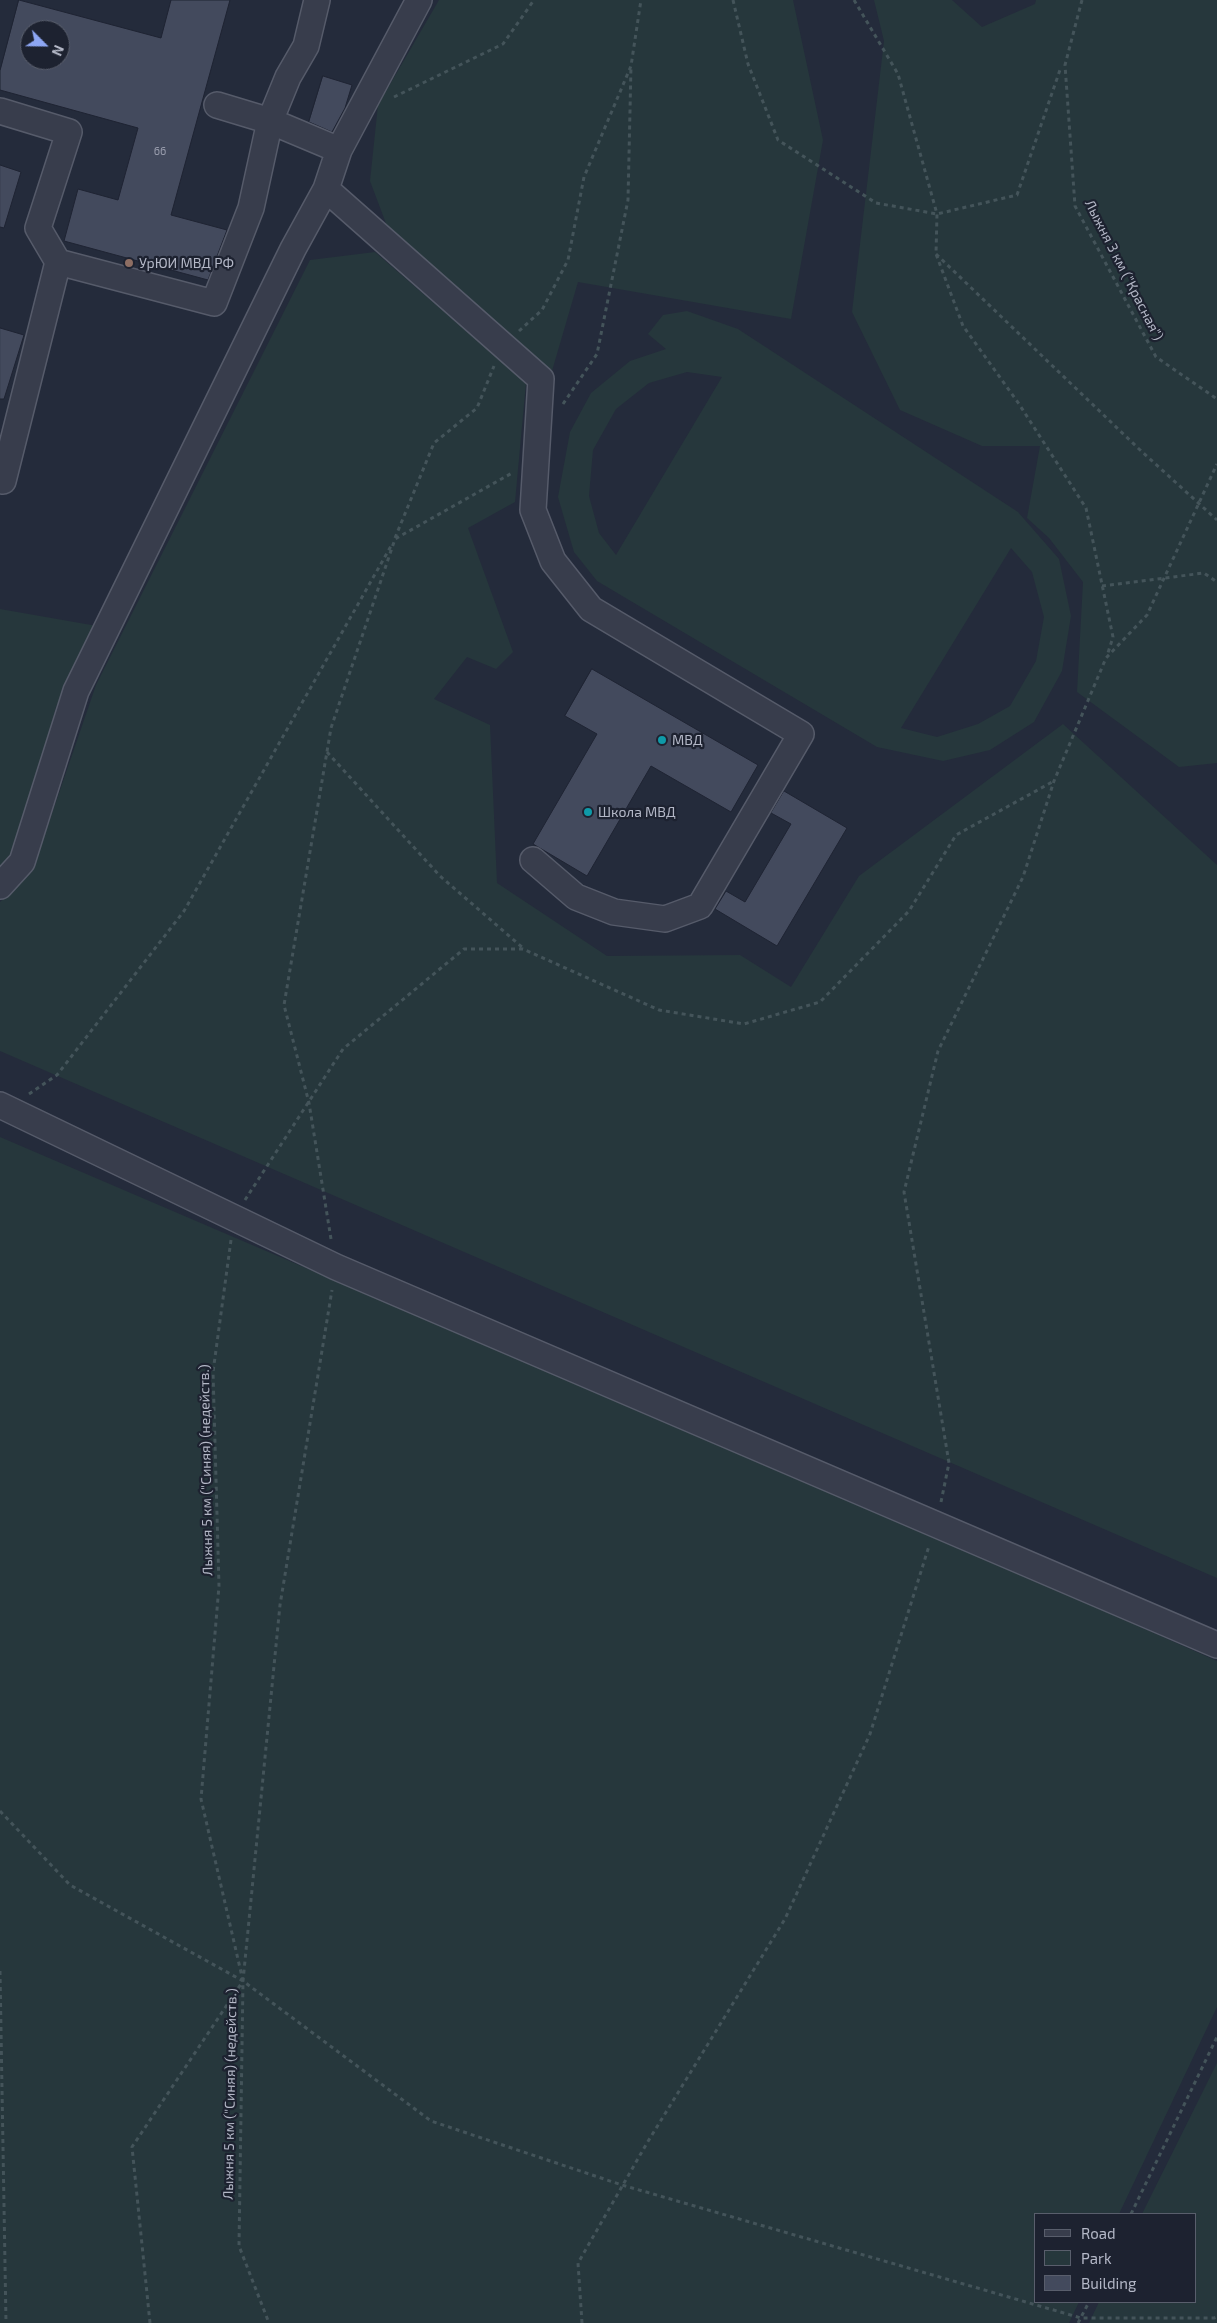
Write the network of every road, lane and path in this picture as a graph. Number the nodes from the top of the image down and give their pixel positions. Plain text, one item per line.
1 (317, 0) edge
2 (419, 0) edge
3 (534, 0) edge
4 (641, 0) edge
5 (733, 0) edge
6 (854, 0) edge
7 (1082, 0) edge
8 (632, 66) junction
9 (1061, 67) dead end
10 (386, 100) dead end
11 (217, 105) dead end
12 (0, 111) edge
13 (270, 121) junction
14 (339, 150) junction
15 (326, 189) junction
16 (937, 214) junction
17 (936, 254) junction
18 (58, 262) junction
19 (503, 346) junction
20 (1217, 399) edge
21 (560, 408) dead end
22 (1217, 464) edge
23 (518, 469) dead end
24 (3, 481) dead end
25 (1198, 503) junction
26 (1217, 520) edge
27 (395, 539) junction
28 (1164, 578) junction
29 (1217, 582) edge
30 (1102, 586) junction
31 (1106, 658) junction
32 (327, 752) junction
33 (1054, 781) junction
34 (533, 860) dead end
35 (0, 886) edge
36 (523, 949) junction
37 (309, 1103) junction
38 (4, 1106) edge
39 (234, 1218) junction
40 (336, 1267) junction
41 (936, 1523) junction
42 (1217, 1645) edge
43 (0, 1811) edge
44 (0, 1971) edge
45 (242, 1981) junction
46 (1217, 2037) edge
47 (622, 2186) junction
48 (1131, 2213) edge
49 (1088, 2303) edge
50 (1217, 2317) edge
51 (1081, 2318) junction
52 (6, 2323) edge
53 (150, 2323) edge
54 (269, 2323) edge
55 (582, 2323) edge
56 (1078, 2323) edge

1 - 13 lane
2 - 14 lane
3 - 10 path
4 - 8 path
5 - 16 path
6 - 16 path
7 - 20 path, Лыжня 3 км ("Красная")
8 - 19 path
8 - 21 path
9 - 16 path
11 - 13 lane
12 - 18 lane
13 - 14 lane
13 - 18 lane
14 - 15 lane
15 - 19 lane
15 - 35 lane
16 - 17 path
17 - 25 path
17 - 30 path
18 - 24 lane
19 - 27 path
19 - 34 lane
22 - 25 path
23 - 27 path
25 - 26 path
25 - 28 path
27 - 32 path
27 - 38 path
28 - 29 path
28 - 30 path
28 - 31 path
30 - 31 path
31 - 33 path
32 - 36 path
32 - 37 path
33 - 36 path, Лыжня 5 км ("Синяя) (недейств.)
33 - 41 path
36 - 37 path, Лыжня 5 км ("Синяя) (недейств.)
37 - 39 path, Лыжня 5 км ("Синяя) (недейств.)
37 - 40 path
38 - 39 lane
39 - 40 lane
39 - 45 path, Лыжня 5 км ("Синяя) (недейств.)
40 - 41 lane
40 - 45 path
41 - 42 lane
41 - 47 path
43 - 45 path
44 - 52 path
45 - 47 path
45 - 53 path
45 - 54 path, Лыжня 5 км ("Синяя) (недейств.)
46 - 48 path
47 - 51 path
47 - 55 path
49 - 51 path
50 - 51 path
51 - 56 path

